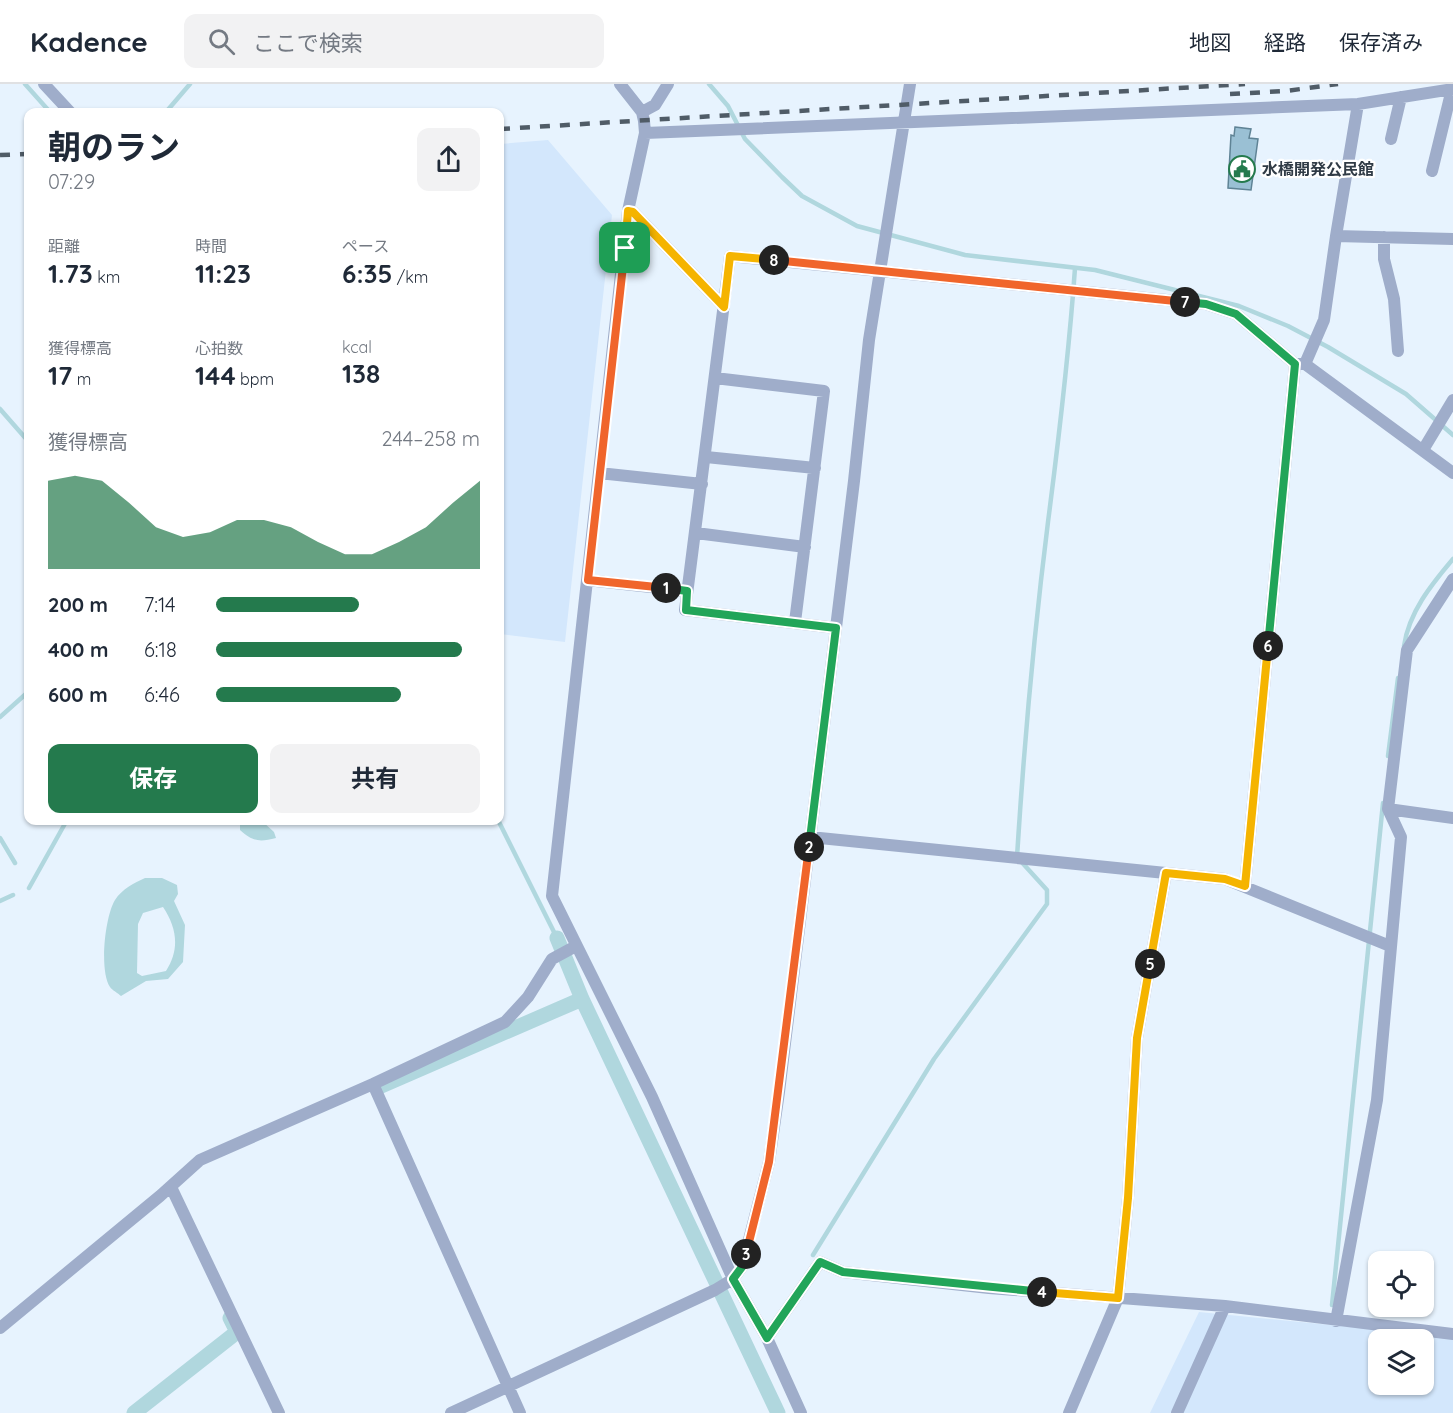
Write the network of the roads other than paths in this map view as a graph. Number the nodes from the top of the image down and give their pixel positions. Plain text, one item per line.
1 (44, 84) edge
2 (620, 84) edge
3 (668, 84) edge
4 (910, 84) edge
5 (1453, 89) edge
6 (1401, 97) junction
7 (1358, 104) junction
8 (66, 108) edge
9 (642, 112) junction
10 (905, 122) junction
11 (645, 133) junction
12 (1391, 139) dead end
13 (1432, 171) dead end
14 (628, 211) junction
15 (1336, 236) junction
16 (1384, 237) junction
17 (1453, 239) edge
18 (879, 270) junction
19 (724, 307) junction
20 (1398, 351) dead end
21 (1300, 364) junction
22 (715, 378) junction
23 (1453, 400) edge
24 (1423, 450) junction
25 (706, 457) junction
26 (815, 468) junction
27 (599, 473) junction
28 (1453, 473) edge
29 (702, 484) junction
30 (696, 532) junction
31 (805, 547) junction
32 (1453, 579) edge
33 (588, 580) junction
34 (687, 591) junction
35 (795, 622) junction
36 (836, 628) junction
37 (1388, 809) junction
38 (1453, 819) edge
39 (810, 837) junction
40 (1166, 873) junction
41 (1245, 886) junction
42 (576, 946) junction
43 (1390, 946) junction
44 (373, 1084) junction
45 (171, 1187) junction
46 (733, 1279) junction
47 (1118, 1298) junction
48 (1226, 1306) junction
49 (1336, 1322) junction
50 (0, 1328) edge
51 (1453, 1334) edge
52 (767, 1338) junction
53 (508, 1388) junction
54 (279, 1413) edge
55 (451, 1413) edge
56 (520, 1413) edge
57 (801, 1413) edge
58 (1069, 1413) edge
59 (1177, 1413) edge

1 - 8 street
2 - 9 street
3 - 9 street
4 - 10 street
5 - 6 street
5 - 13 street
6 - 7 street
6 - 12 street
7 - 10 street
7 - 15 street
9 - 11 street
10 - 11 street
10 - 18 street
11 - 14 street
14 - 19 street
14 - 27 street
15 - 16 street
15 - 21 street
16 - 17 street
16 - 20 street
18 - 19 street
18 - 21 street
18 - 36 street
19 - 22 street
21 - 24 street
21 - 41 street
22 - 25 street
22 - 26 street
23 - 24 street
24 - 28 street
25 - 26 street
25 - 29 street
26 - 31 street
27 - 29 street
27 - 33 street
29 - 30 street
30 - 31 street
30 - 34 street
31 - 35 street
32 - 37 street
33 - 34 street
33 - 42 street
34 - 35 street
35 - 36 street
36 - 39 street
37 - 38 street
37 - 43 street
39 - 40 street
39 - 46 street
40 - 41 street
40 - 47 street
41 - 43 street
42 - 44 street
42 - 46 street
43 - 49 street
44 - 45 street
44 - 53 street
45 - 50 street
45 - 54 street
46 - 52 street
46 - 53 street
47 - 48 street
47 - 52 street
47 - 58 street
48 - 49 street
48 - 59 street
49 - 51 street
52 - 57 street
53 - 55 street
53 - 56 street

